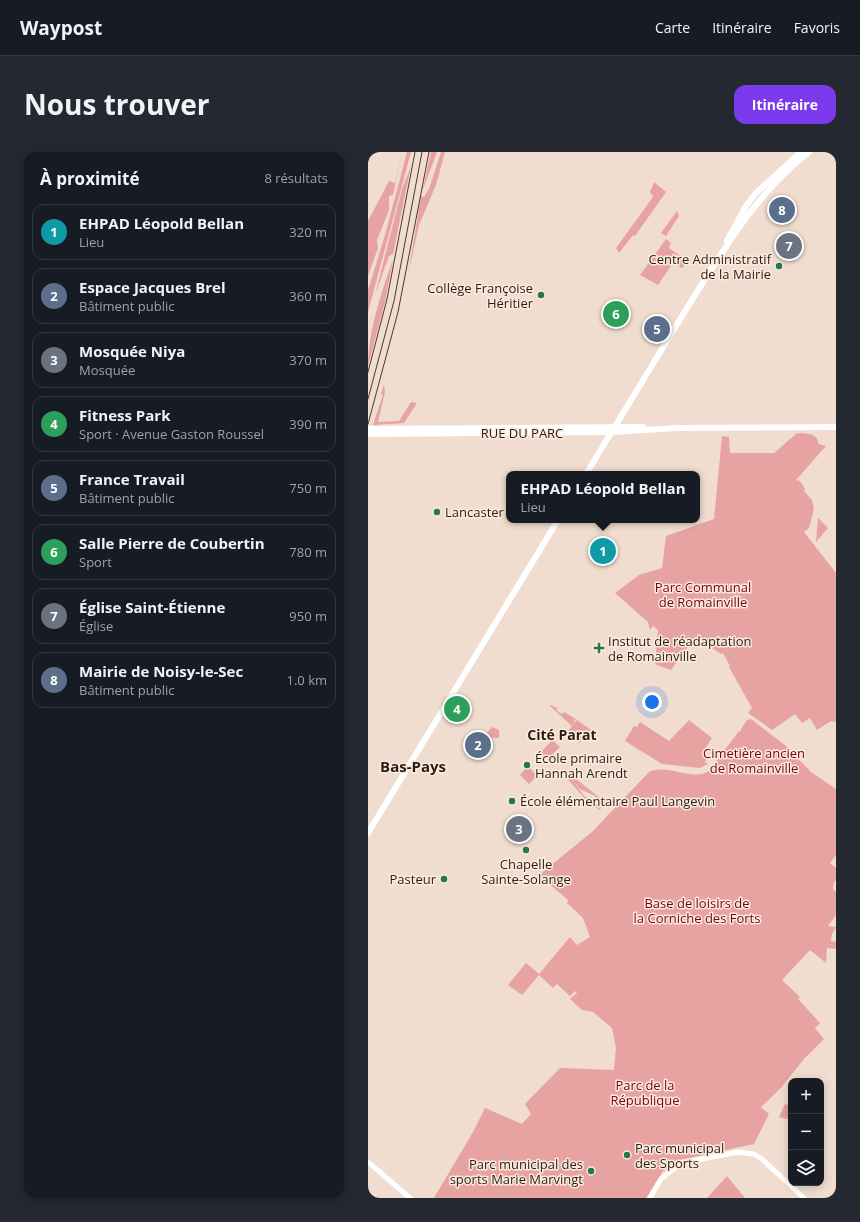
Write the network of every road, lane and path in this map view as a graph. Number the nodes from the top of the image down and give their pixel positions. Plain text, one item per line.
1 (801, 152) edge
2 (809, 152) edge
3 (784, 171) junction
4 (836, 427) edge
5 (368, 429) edge
6 (613, 430) junction
7 (398, 431) junction
8 (368, 434) edge
9 (588, 471) edge
10 (556, 523) edge
11 (368, 833) edge
12 (368, 1162) edge
13 (410, 1198) edge
14 (650, 1198) edge
15 (804, 1198) edge

1 - 3 main road
2 - 3 main road
3 - 6 main road
4 - 6 main road, RUE DU PARC
5 - 7 main road, RUE DU PARC
6 - 7 main road, RUE DU PARC
6 - 9 main road
7 - 8 main road, RUE DU PARC
10 - 11 main road
12 - 13 street
14 - 15 street

